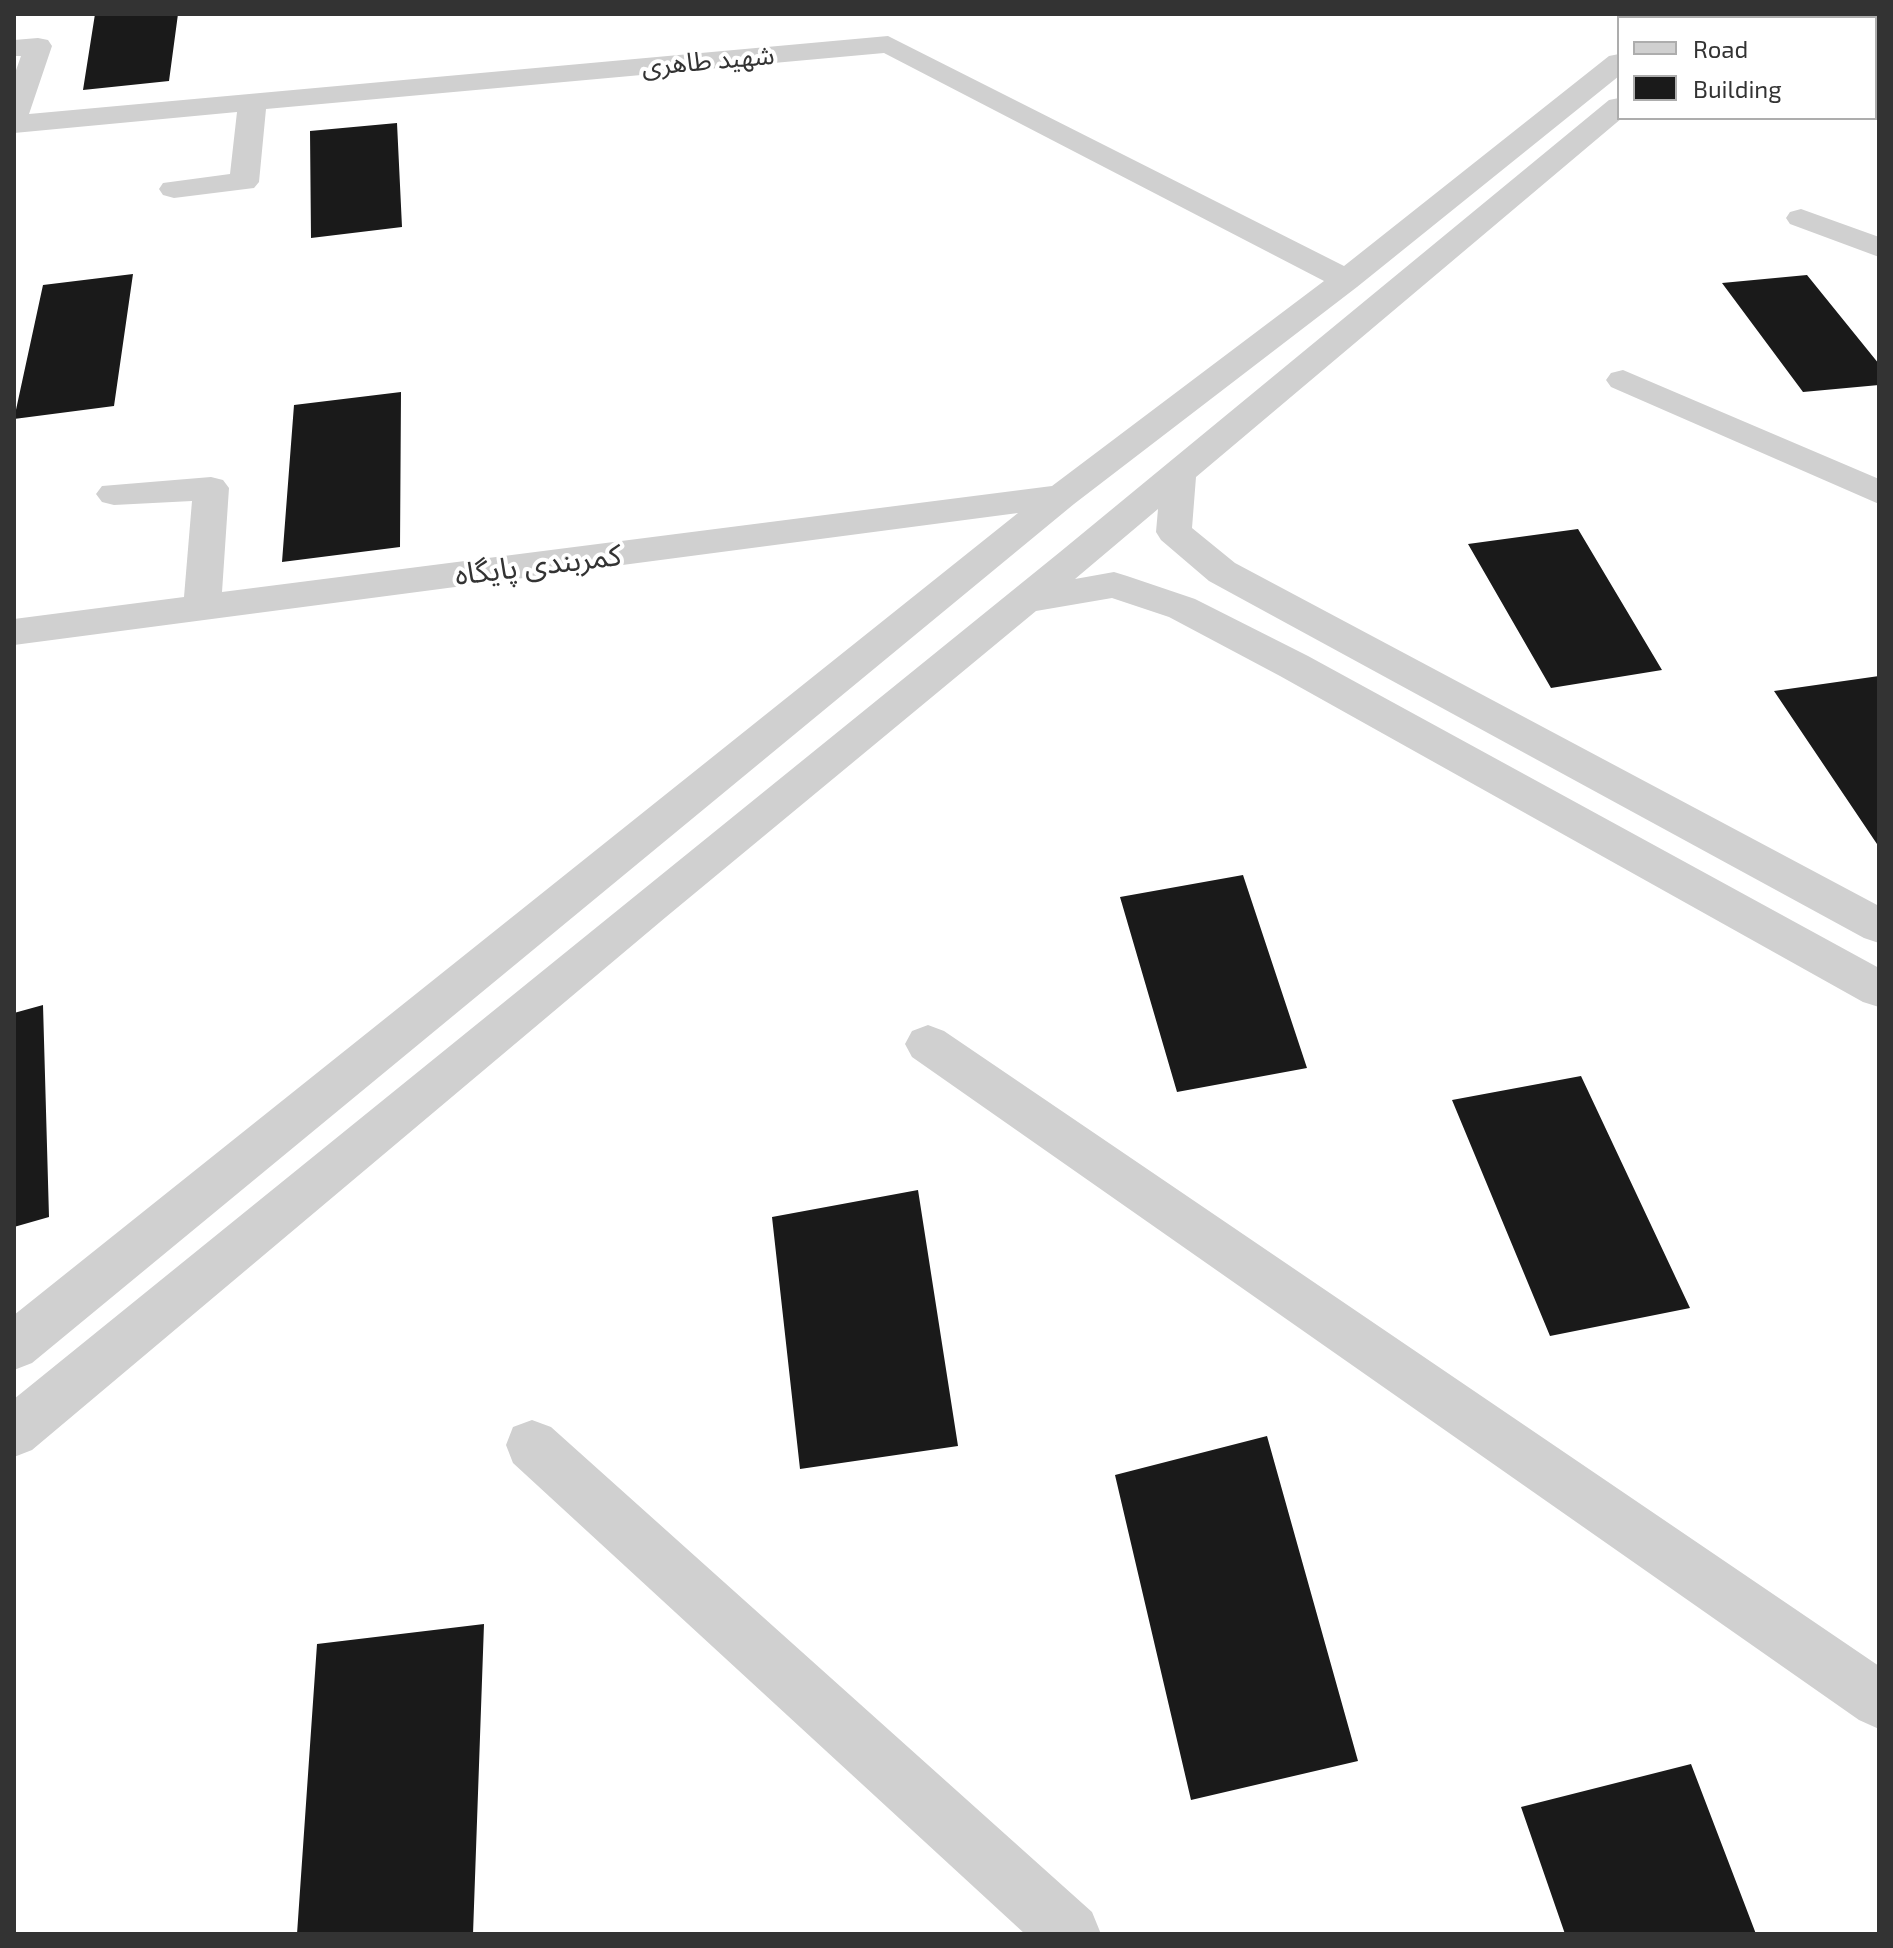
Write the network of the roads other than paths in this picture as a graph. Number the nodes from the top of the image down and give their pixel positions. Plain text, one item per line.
1 (14, 48) edge
2 (1617, 64) edge
3 (252, 103) junction
4 (1617, 108) edge
5 (14, 117) edge
6 (14, 124) edge
7 (174, 189) dead end
8 (1801, 218) dead end
9 (1879, 248) edge
10 (1346, 280) junction
11 (1623, 380) dead end
12 (1179, 473) junction
13 (1879, 493) edge
14 (114, 494) dead end
15 (1062, 496) junction
16 (1027, 599) junction
17 (202, 609) junction
18 (14, 632) edge
19 (1879, 926) edge
20 (526, 931) junction
21 (576, 967) junction
22 (1879, 989) edge
23 (928, 1044) dead end
24 (14, 1346) edge
25 (14, 1432) edge
26 (532, 1445) dead end
27 (1879, 1700) edge
28 (1070, 1934) edge

1 - 5 street
2 - 10 street
3 - 6 street, شهید طاهری
3 - 7 street
3 - 10 street, شهید طاهری
4 - 12 street
8 - 9 street
10 - 15 street
11 - 13 street
12 - 16 street
12 - 19 street
14 - 17 street
15 - 17 street, کمربندی پایگاه
15 - 20 street
16 - 21 street
16 - 22 street
17 - 18 street, کمربندی پایگاه
20 - 21 street
20 - 24 street
21 - 25 street
23 - 27 street
26 - 28 street

